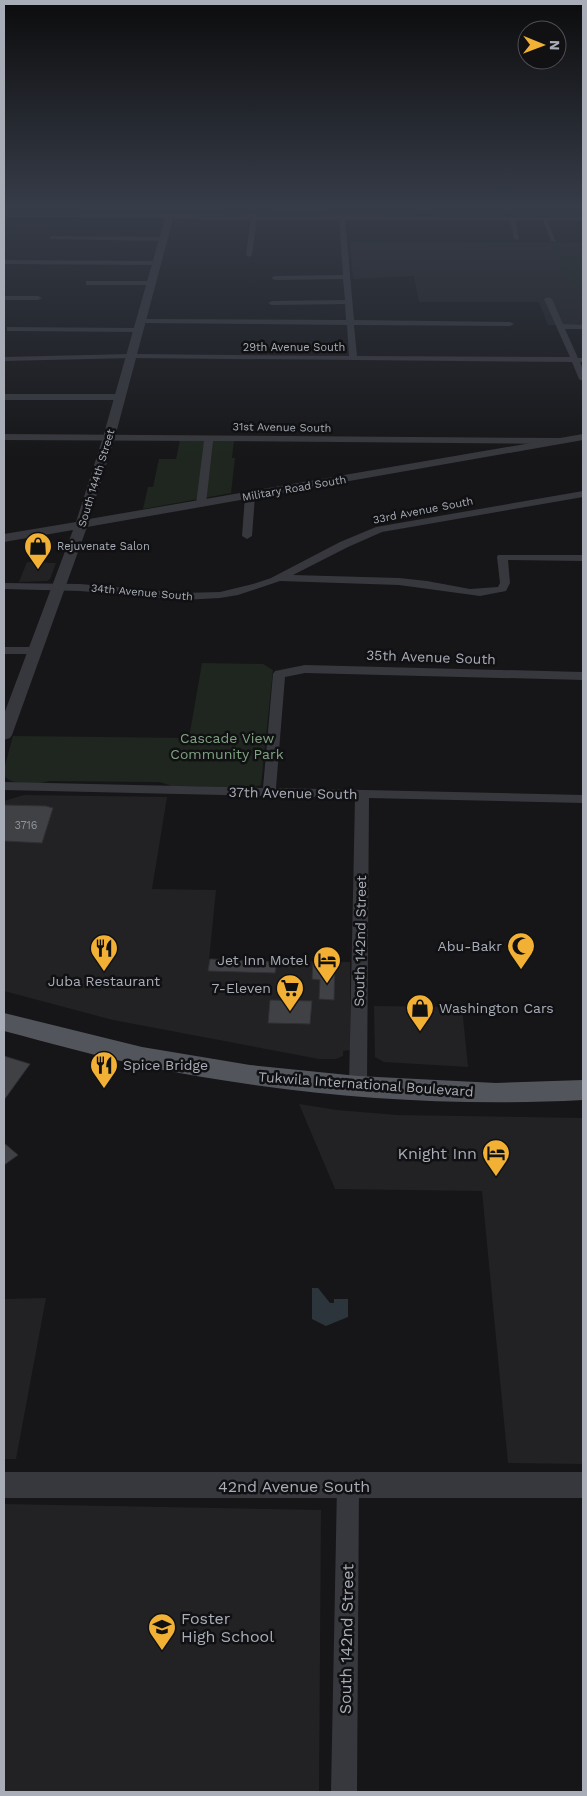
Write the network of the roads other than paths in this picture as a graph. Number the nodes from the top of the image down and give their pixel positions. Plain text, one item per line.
1 (150, 291) edge
2 (347, 291) edge
3 (4, 298) edge
4 (38, 298) dead end
5 (548, 299) dead end
6 (347, 302) junction
7 (272, 303) dead end
8 (350, 324) junction
9 (510, 324) dead end
10 (140, 326) junction
11 (560, 326) junction
12 (583, 327) edge
13 (10, 329) dead end
14 (131, 356) junction
15 (353, 358) junction
16 (4, 359) edge
17 (579, 360) edge
18 (583, 378) edge
19 (4, 397) edge
20 (120, 397) junction
21 (4, 437) edge
22 (109, 437) junction
23 (583, 437) edge
24 (209, 438) junction
25 (560, 441) junction
26 (583, 494) edge
27 (250, 496) junction
28 (202, 504) junction
29 (81, 525) junction
30 (247, 536) dead end
31 (4, 538) edge
32 (583, 558) edge
33 (276, 578) junction
34 (4, 586) edge
35 (59, 587) junction
36 (4, 651) edge
37 (35, 651) junction
38 (583, 676) edge
39 (4, 735) edge
40 (4, 786) edge
41 (269, 793) junction
42 (362, 795) junction
43 (583, 799) edge
44 (4, 1022) edge
45 (358, 1086) junction
46 (583, 1090) edge
47 (4, 1485) edge
48 (583, 1485) edge
49 (348, 1486) junction
50 (344, 1792) edge

1 - 10 street, South 144th Street
2 - 6 street
3 - 4 street
5 - 11 street
6 - 7 street
6 - 8 street
8 - 9 street
8 - 10 street
8 - 15 street
10 - 13 street
10 - 14 street, South 144th Street
11 - 12 street
11 - 17 street
14 - 15 street, 29th Avenue South
14 - 16 street, 29th Avenue South
14 - 20 street, South 144th Street
15 - 17 street, 29th Avenue South
17 - 18 street
19 - 20 street
20 - 22 street, South 144th Street
21 - 22 street, 31st Avenue South
22 - 24 street, 31st Avenue South
22 - 29 street, South 144th Street
23 - 25 street, Military Road South
24 - 25 street, 31st Avenue South
24 - 28 street
25 - 27 street, Military Road South
26 - 33 street, 33rd Avenue South
27 - 28 street, Military Road South
27 - 30 street
28 - 29 street, Military Road South
29 - 31 street, Military Road South
29 - 35 street, South 144th Street
32 - 33 street
33 - 35 street, 34th Avenue South
34 - 35 street, 34th Avenue South
35 - 37 street, South 144th Street
36 - 37 street
37 - 39 street, South 144th Street
38 - 41 street, 35th Avenue South
40 - 41 street, 37th Avenue South
41 - 42 street, 37th Avenue South
42 - 43 street, 37th Avenue South
42 - 45 street, South 142nd Street
44 - 45 main road, Tukwila International Boulevard
45 - 46 main road, Tukwila International Boulevard
47 - 49 street, 42nd Avenue South
48 - 49 street, 42nd Avenue South
49 - 50 street, South 142nd Street

